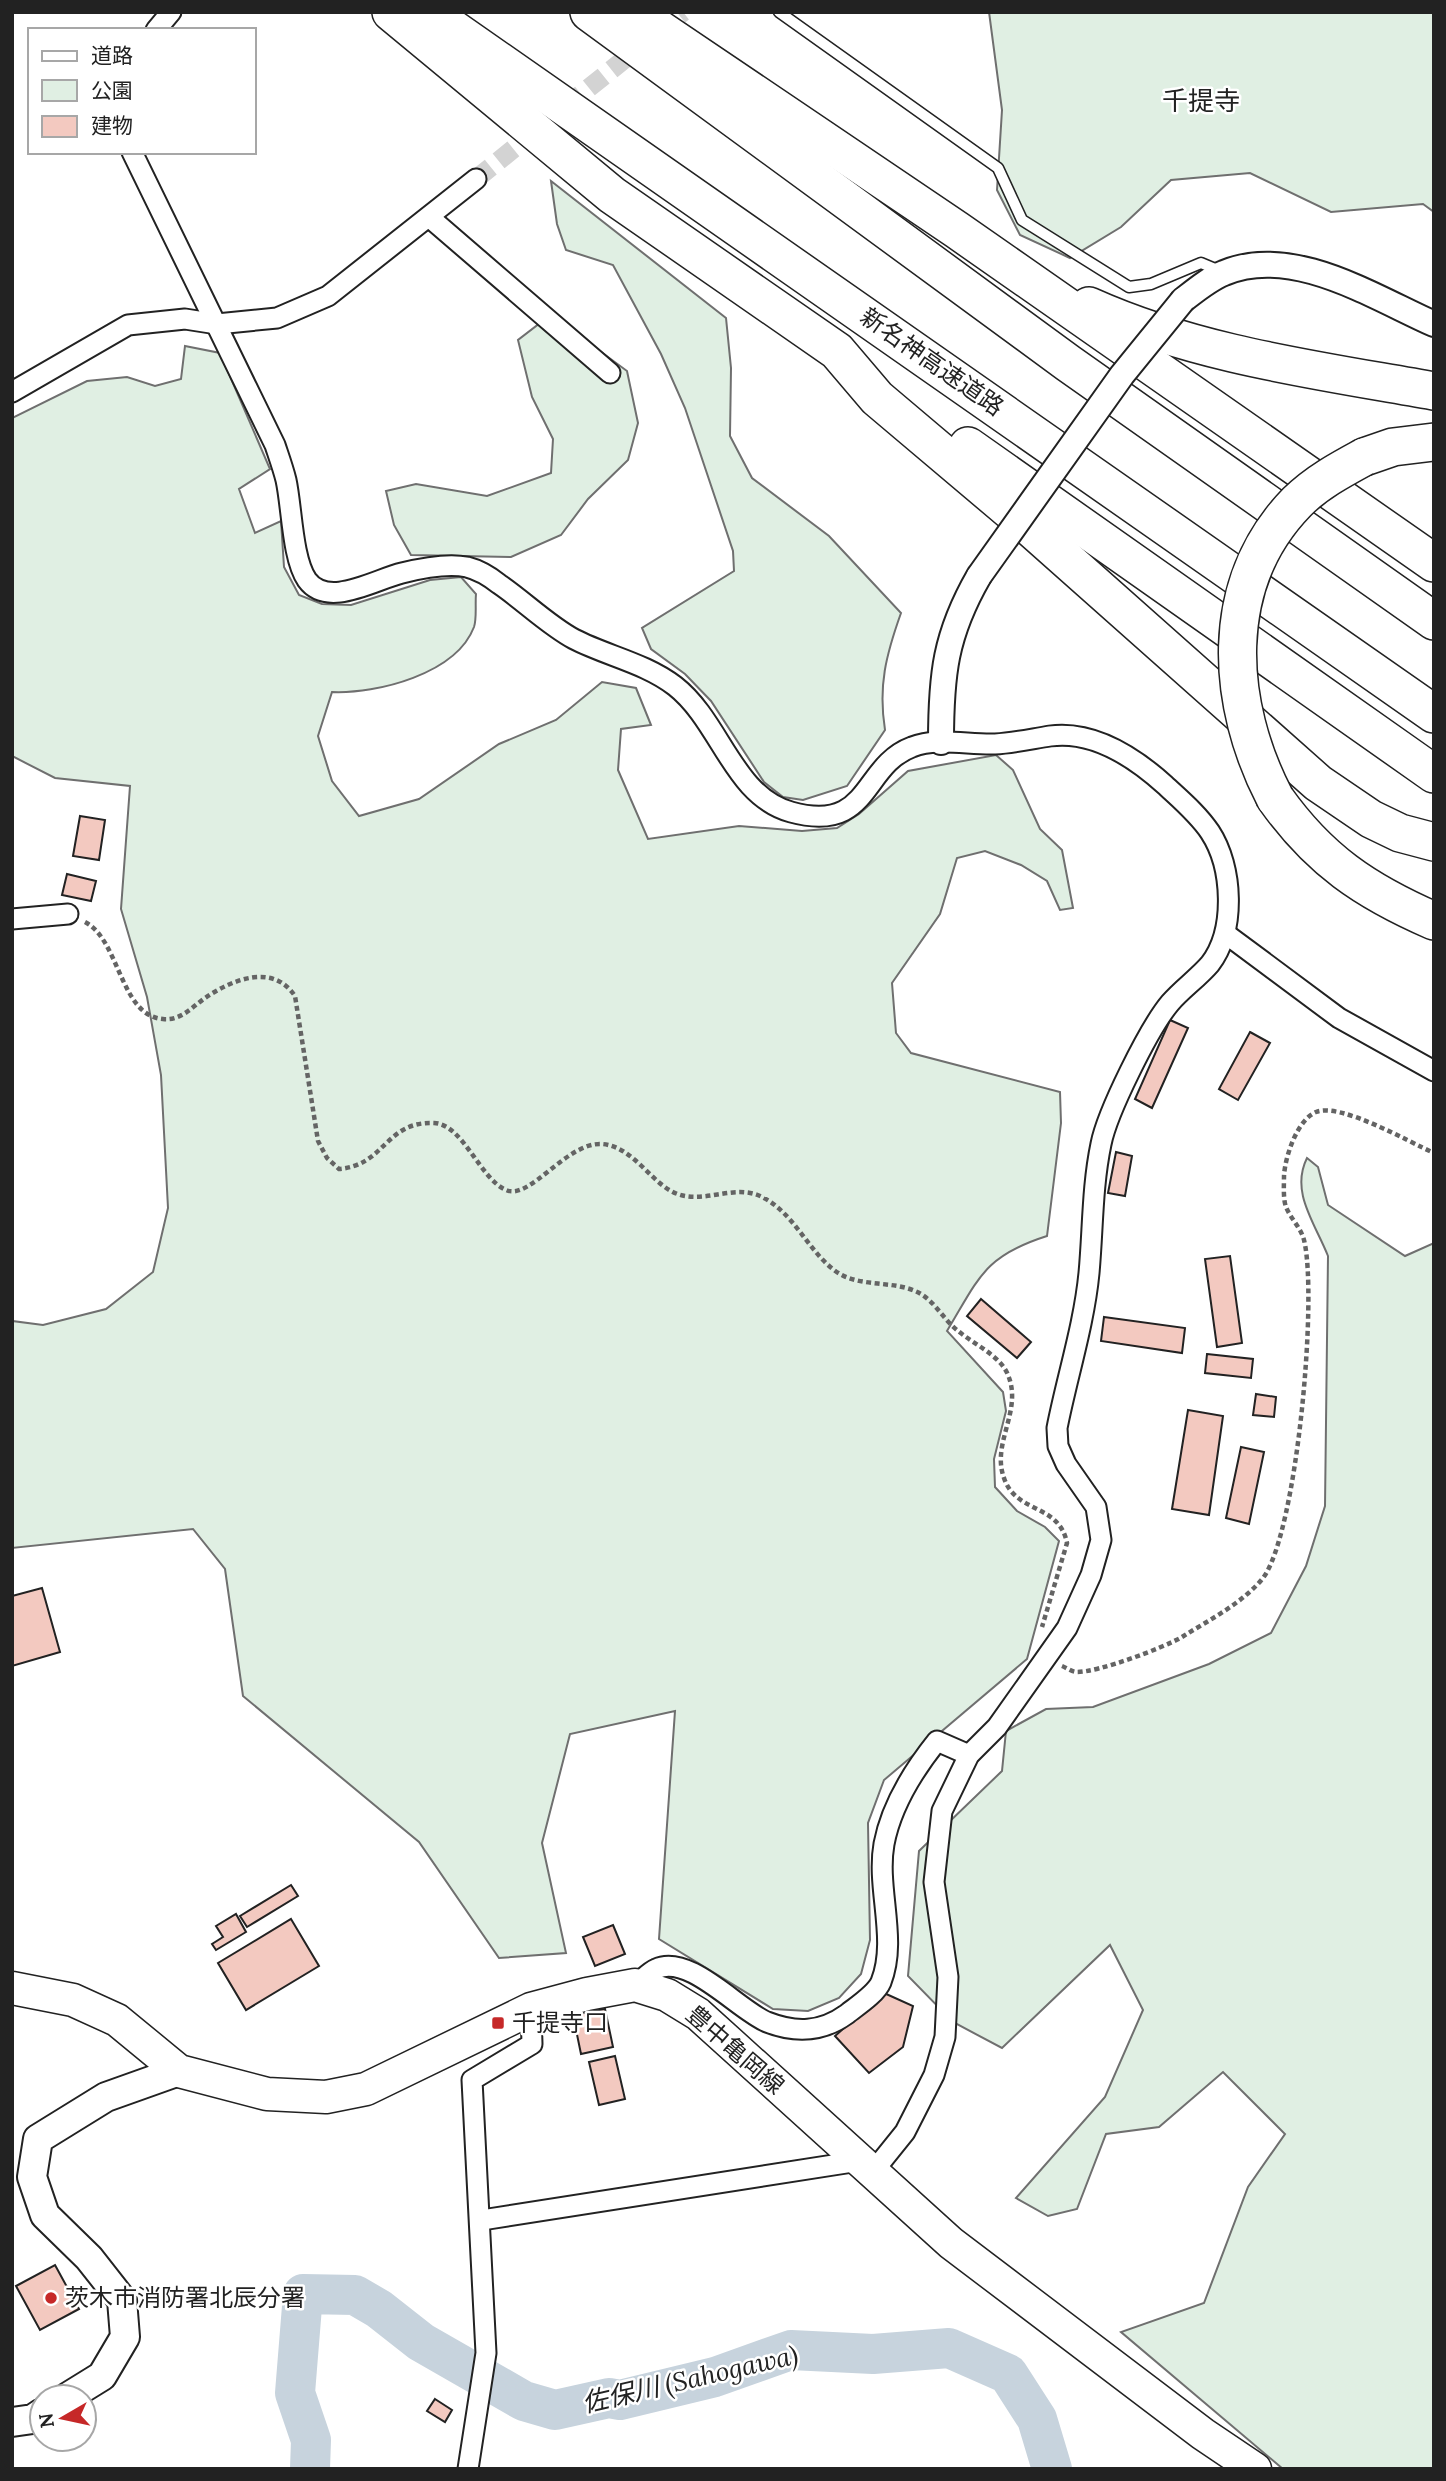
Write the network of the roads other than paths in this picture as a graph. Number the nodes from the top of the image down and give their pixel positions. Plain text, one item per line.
1 (171, 12) edge
2 (391, 12) edge
3 (429, 12) edge
4 (589, 12) edge
5 (634, 12) edge
6 (779, 12) edge
7 (158, 28) edge
8 (133, 154) edge
9 (476, 179) tunnel mouth
10 (429, 217) junction
11 (957, 230) junction
12 (1224, 273) junction
13 (217, 324) junction
14 (1434, 324) edge
15 (837, 351) junction
16 (610, 373) dead end
17 (1434, 391) edge
18 (12, 392) edge
19 (1434, 442) edge
20 (1434, 564) edge
21 (1434, 621) edge
22 (1434, 714) edge
23 (941, 742) junction
24 (1434, 774) edge
25 (1434, 842) edge
26 (68, 914) road end
27 (12, 919) edge
28 (1434, 921) edge
29 (1226, 934) junction
30 (1434, 1071) edge
31 (969, 1755) junction
32 (635, 1985) junction
33 (12, 1988) edge
34 (531, 2009) junction
35 (179, 2071) junction
36 (866, 2167) junction
37 (482, 2220) junction
38 (90, 2383) edge
39 (1218, 2457) edge
40 (468, 2469) edge
41 (1255, 2469) edge

1 - 7 street
2 - 15 highway
3 - 22 highway, 新名神高速道路
4 - 21 highway
5 - 11 highway
6 - 12 lane
8 - 13 street
9 - 10 street
10 - 13 street
10 - 16 street
11 - 17 highway
11 - 20 highway
12 - 14 street
12 - 23 street, bridge
13 - 18 street
13 - 23 street
15 - 24 highway
15 - 25 highway
19 - 28 highway, bridge
23 - 29 street
26 - 27 street
29 - 30 street
29 - 31 street
31 - 32 street
31 - 36 street
32 - 34 main road
32 - 36 main road, 豊中亀岡線
33 - 35 main road
34 - 35 main road
34 - 37 street
35 - 38 main road
36 - 37 street
36 - 39 main road, 豊中亀岡線
37 - 40 street
39 - 41 main road, 豊中亀岡線

